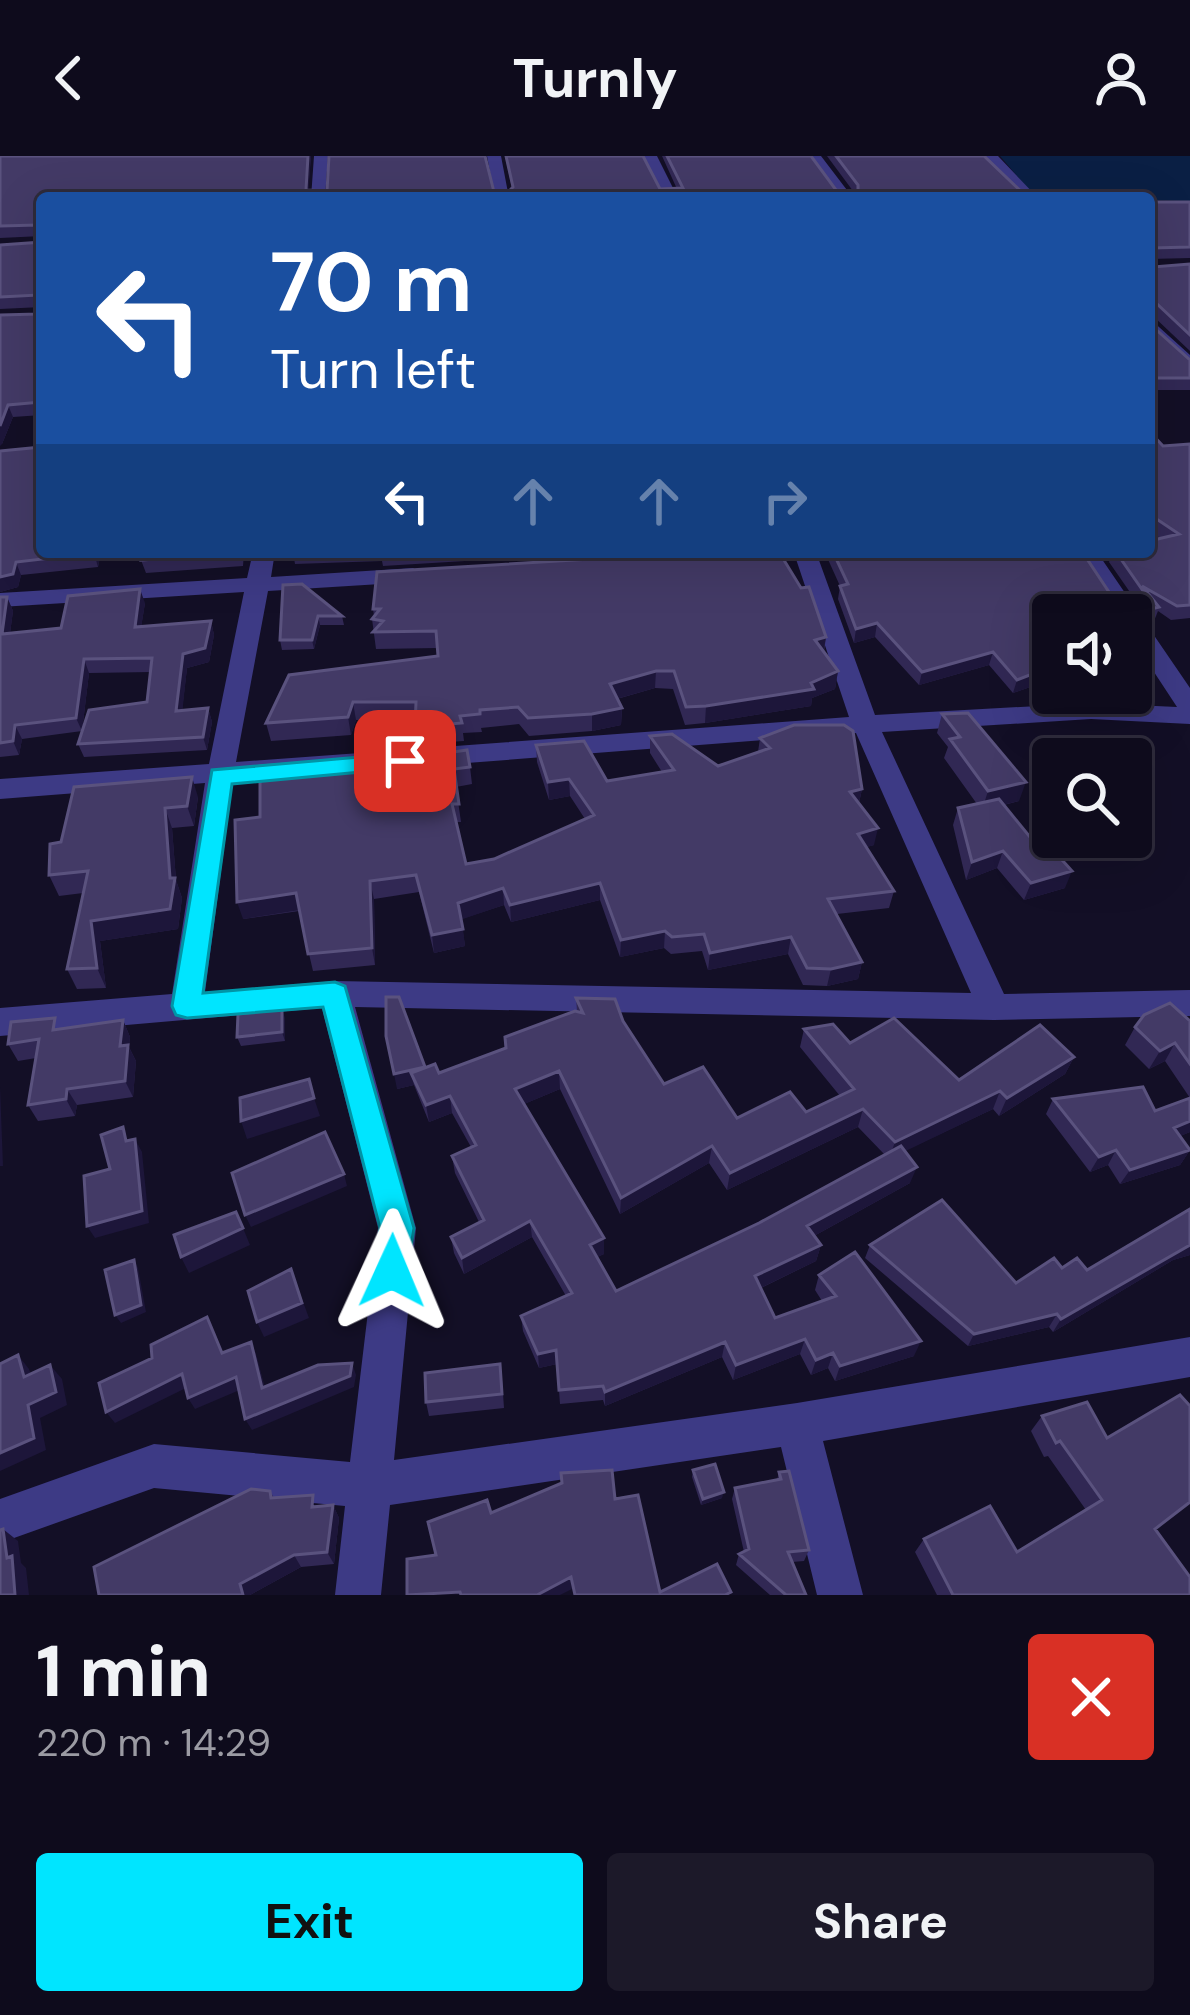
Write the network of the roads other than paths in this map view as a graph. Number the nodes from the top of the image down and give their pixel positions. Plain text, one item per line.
1 (321, 156) edge
2 (494, 156) edge
3 (650, 156) edge
4 (814, 156) edge
5 (990, 156) edge
6 (318, 192) edge
7 (501, 192) edge
8 (668, 192) edge
9 (841, 192) edge
10 (1024, 192) edge
11 (1170, 345) edge
12 (1190, 367) edge
13 (263, 558) edge
14 (807, 558) edge
15 (1090, 558) edge
16 (449, 573) edge
17 (260, 584) junction
18 (1114, 594) edge
19 (0, 600) edge
20 (1152, 651) edge
21 (1190, 711) edge
22 (866, 724) junction
23 (220, 776) junction
24 (0, 789) edge
25 (335, 994) junction
26 (1190, 1003) edge
27 (187, 1006) junction
28 (994, 1007) junction
29 (0, 1022) edge
30 (1190, 1357) edge
31 (797, 1424) junction
32 (368, 1486) junction
33 (0, 1522) edge
34 (358, 1595) edge
35 (840, 1595) edge

1 - 6 street
2 - 7 street
3 - 8 street
4 - 9 street
5 - 10 street
11 - 12 street
13 - 17 street
14 - 22 street
15 - 18 street
16 - 17 street
17 - 19 street
17 - 23 street
20 - 21 street
21 - 22 street
22 - 23 street
22 - 28 street
23 - 24 street
23 - 27 street
25 - 27 street
25 - 28 street
25 - 32 street
26 - 28 street
27 - 29 street
30 - 31 street
31 - 32 street
31 - 35 street
32 - 33 street
32 - 34 street

